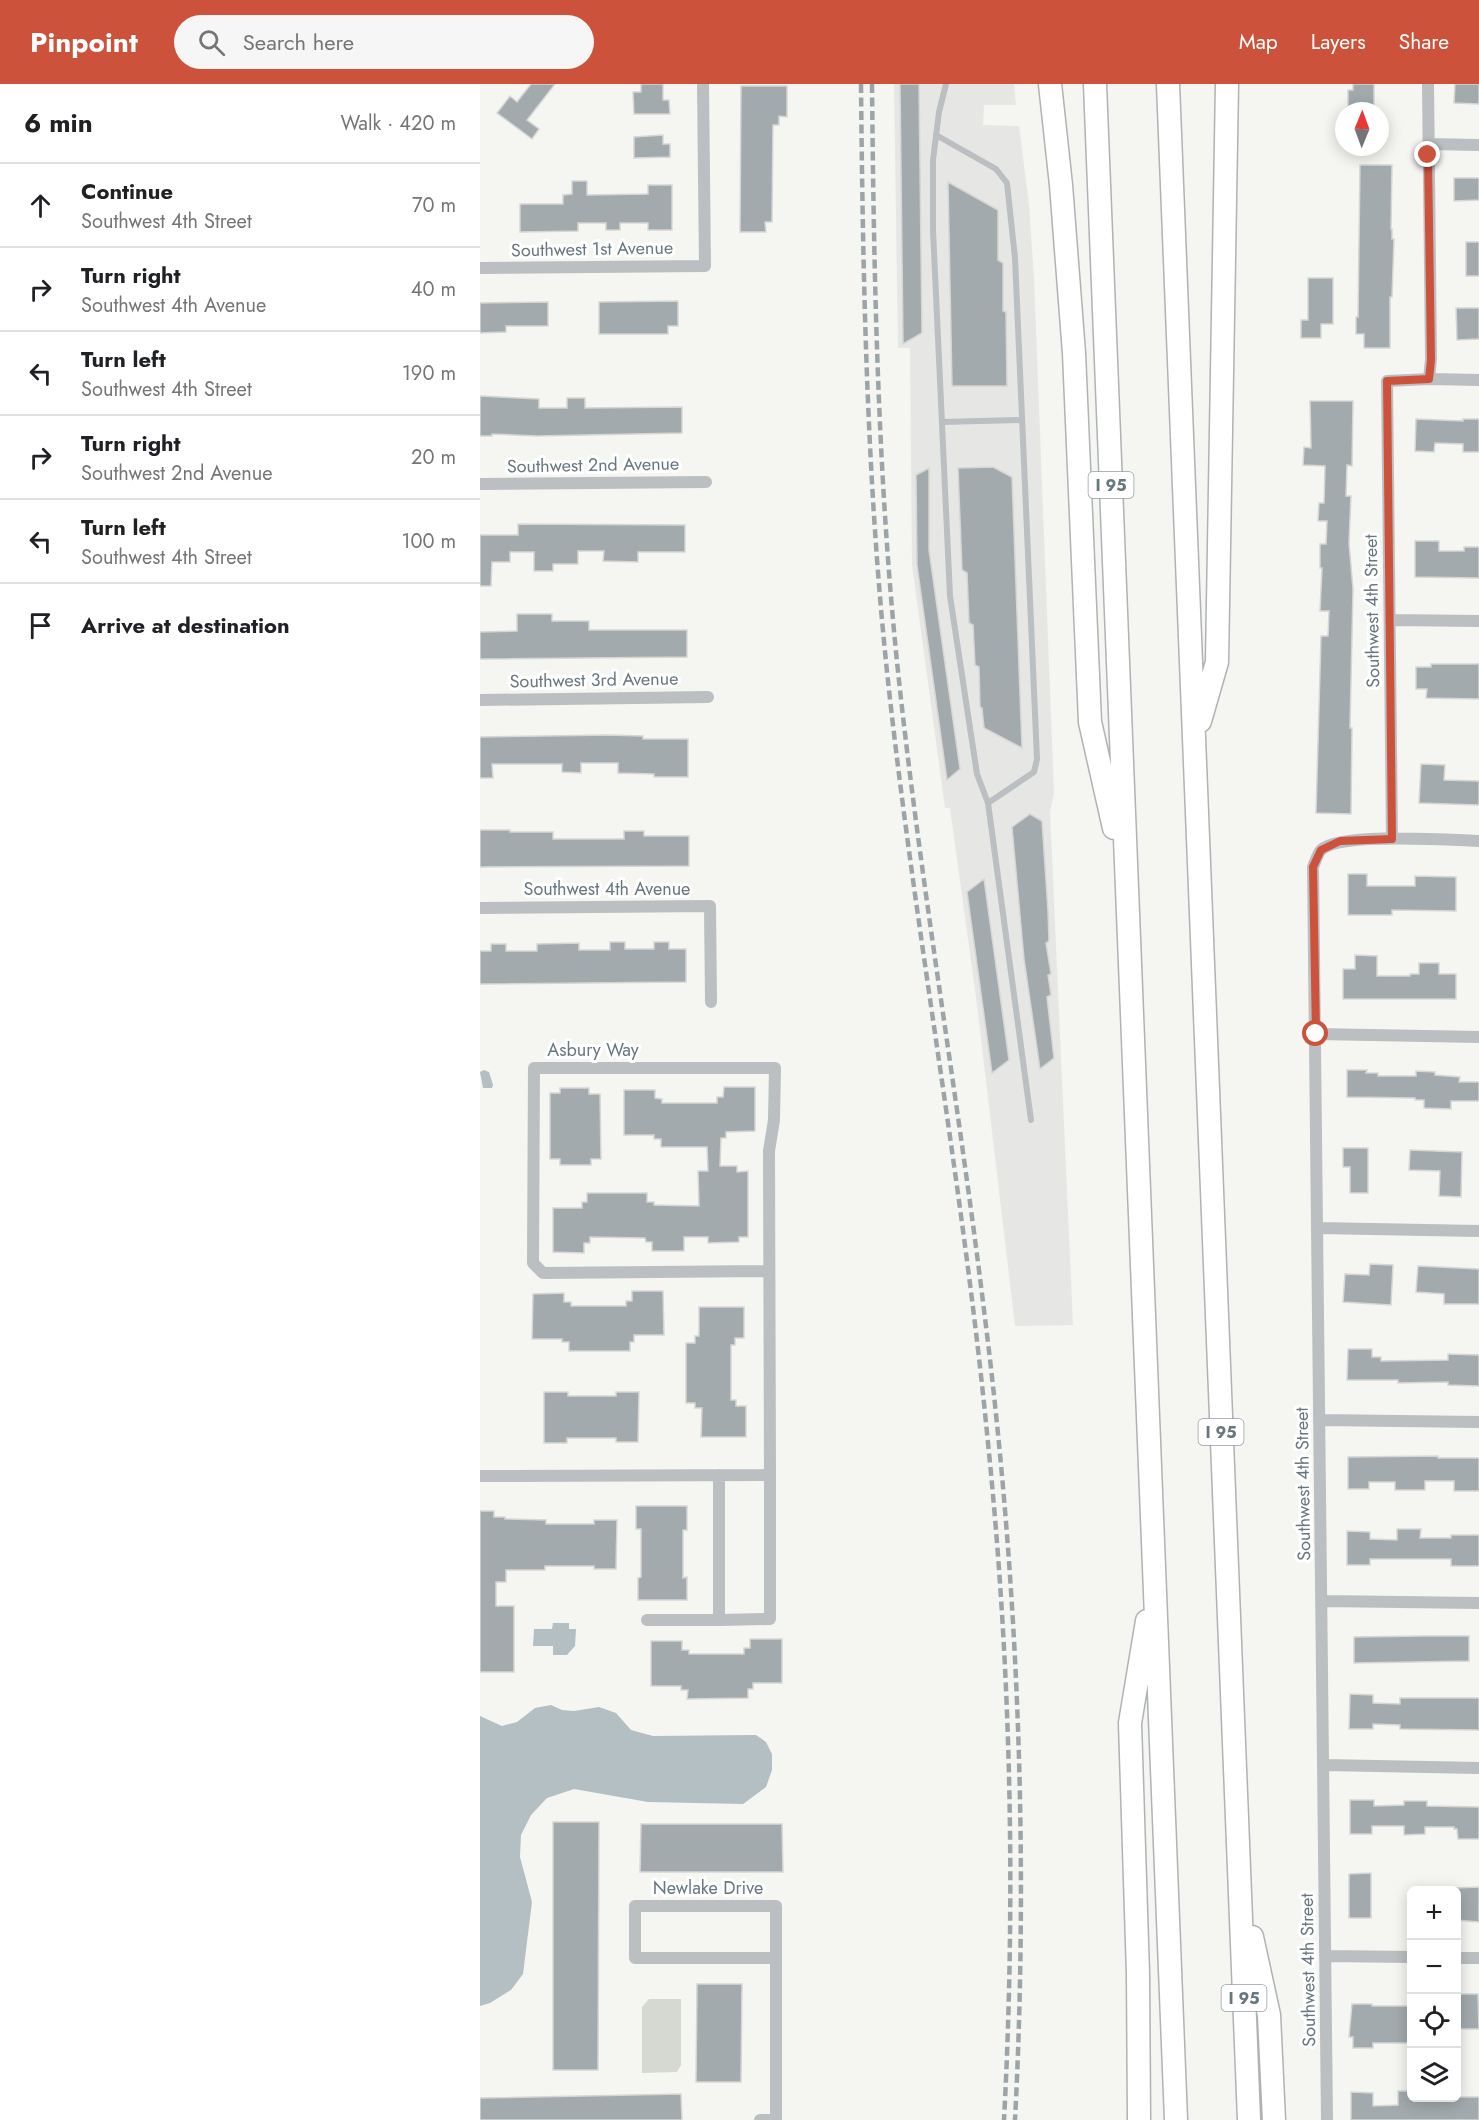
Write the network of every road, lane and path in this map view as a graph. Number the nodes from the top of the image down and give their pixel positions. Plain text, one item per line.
1 (703, 84) edge
2 (946, 84) edge
3 (1050, 84) edge
4 (1095, 84) edge
5 (1168, 84) edge
6 (1227, 84) edge
7 (1428, 84) edge
8 (936, 135) junction
9 (1428, 144) junction
10 (1479, 145) edge
11 (480, 268) edge
12 (1429, 379) junction
13 (1479, 380) edge
14 (1021, 420) junction
15 (942, 422) junction
16 (706, 482) dead end
17 (480, 484) edge
18 (1391, 620) junction
19 (1479, 621) edge
20 (708, 697) dead end
21 (480, 700) edge
22 (1194, 740) junction
23 (988, 803) junction
24 (1392, 839) junction
25 (1479, 841) edge
26 (1127, 885) junction
27 (480, 908) edge
28 (711, 1002) dead end
29 (1316, 1034) junction
30 (1479, 1036) edge
31 (1030, 1120) dead end
32 (1318, 1228) junction
33 (1479, 1231) edge
34 (768, 1271) junction
35 (1320, 1420) junction
36 (1479, 1422) edge
37 (770, 1475) junction
38 (480, 1476) edge
39 (719, 1476) junction
40 (1154, 1572) junction
41 (1322, 1601) junction
42 (1479, 1603) edge
43 (647, 1620) dead end
44 (719, 1620) junction
45 (1324, 1765) junction
46 (1479, 1768) edge
47 (1238, 1875) junction
48 (1325, 1956) junction
49 (1407, 1957) edge
50 (775, 1958) junction
51 (1461, 1958) edge
52 (1479, 1958) edge
53 (760, 2120) edge
54 (776, 2120) edge
55 (1139, 2120) edge
56 (1176, 2120) edge
57 (1249, 2120) edge
58 (1274, 2120) edge
59 (1327, 2120) edge

1 - 11 street, Southwest 1st Avenue
2 - 8 lane
3 - 26 highway
4 - 26 highway, I 95
5 - 22 highway, I 95
6 - 22 highway
7 - 9 street
8 - 14 lane
8 - 15 lane
9 - 10 street
9 - 12 street
12 - 13 street
12 - 18 street, Southwest 4th Street
14 - 15 lane
14 - 23 lane
15 - 23 lane
16 - 17 street, Southwest 2nd Avenue
18 - 19 street
18 - 24 street, Southwest 4th Street
20 - 21 street, Southwest 3rd Avenue
22 - 47 highway, I 95
23 - 31 lane
24 - 25 street
24 - 29 street, Southwest 4th Street
26 - 40 highway, I 95
27 - 28 street, Southwest 4th Avenue
29 - 30 street
29 - 32 street, Southwest 4th Street
32 - 33 street
32 - 35 street, Southwest 4th Street
34 - 34 street, Asbury Way
34 - 37 street, Asbury Way
35 - 36 street
35 - 41 street, Southwest 4th Street
37 - 39 street
37 - 44 street, Asbury Way
38 - 39 street
39 - 44 street
40 - 55 highway
40 - 56 highway, I 95
41 - 42 street
41 - 45 street, Southwest 4th Street
43 - 44 street
45 - 46 street
45 - 48 street, Southwest 4th Street
47 - 57 highway, I 95
47 - 58 highway
48 - 49 street
48 - 59 street, Southwest 4th Street
50 - 50 street, Newlake Drive
50 - 54 street, Newlake Drive
51 - 52 street
53 - 54 street

